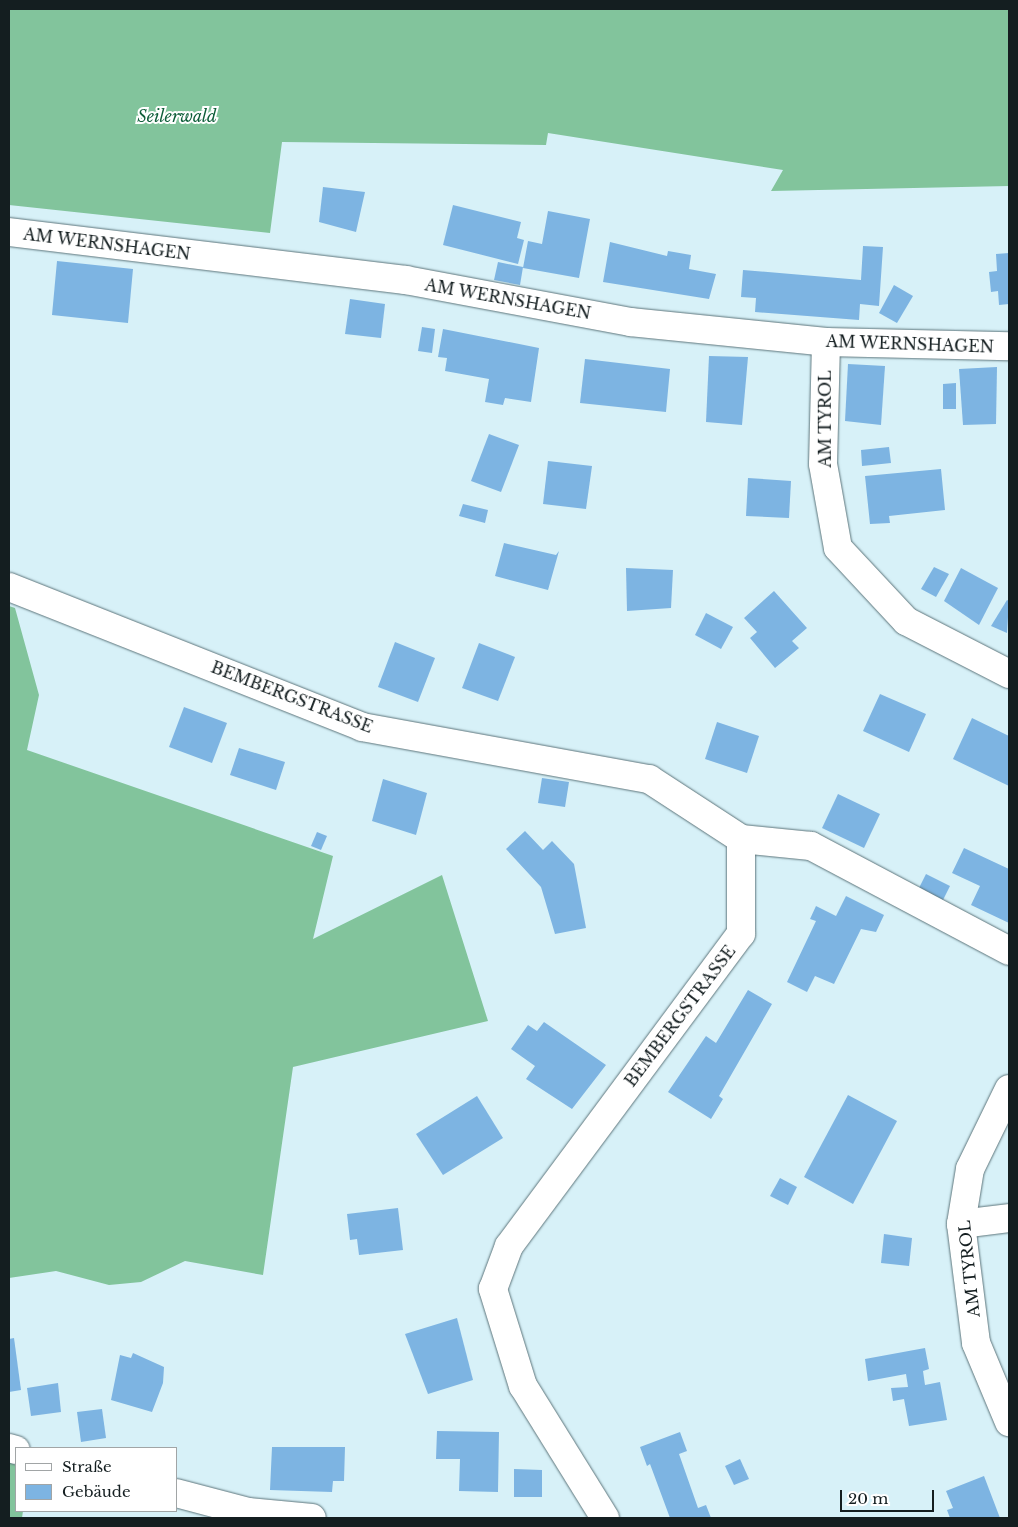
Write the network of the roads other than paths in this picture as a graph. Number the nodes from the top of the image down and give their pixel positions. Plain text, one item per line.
1 (9, 232) edge
2 (826, 342) junction
3 (1009, 346) edge
4 (9, 587) edge
5 (1009, 674) edge
6 (742, 839) junction
7 (1009, 951) edge
8 (1009, 1089) edge
9 (1009, 1218) edge
10 (961, 1224) junction
11 (1009, 1422) edge
12 (178, 1494) edge
13 (312, 1518) edge
14 (605, 1518) edge

1 - 2 street, AM WERNSHAGEN
2 - 3 street, AM WERNSHAGEN
2 - 5 street, AM TYROL
4 - 6 street, BEMBERGSTRASSE
6 - 7 street
6 - 14 street, BEMBERGSTRASSE
8 - 10 street, AM TYROL
9 - 10 street
10 - 11 street, AM TYROL
12 - 13 street

